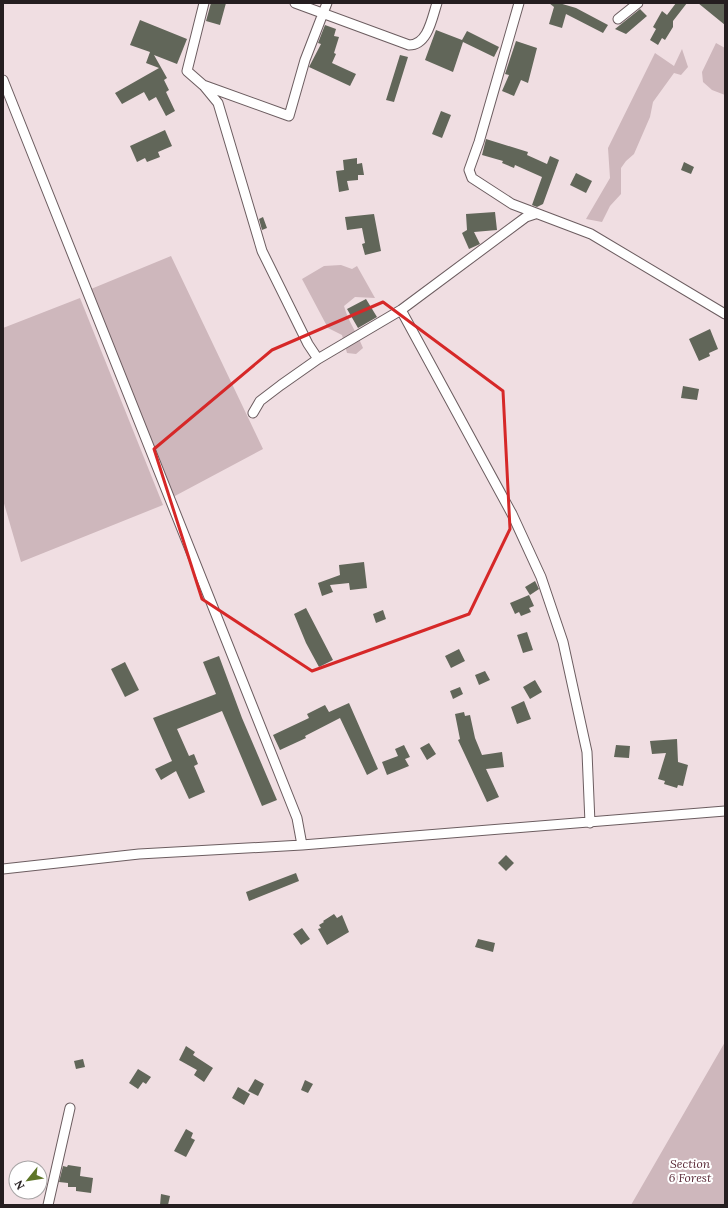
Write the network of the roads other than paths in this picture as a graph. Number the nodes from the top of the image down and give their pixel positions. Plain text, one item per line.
1 (204, 3) edge
2 (295, 3) edge
3 (327, 3) edge
4 (437, 3) edge
5 (519, 3) edge
6 (638, 3) edge
7 (322, 13) junction
8 (618, 19) dead end
9 (3, 80) edge
10 (203, 85) junction
11 (535, 214) junction
12 (401, 310) junction
13 (725, 314) edge
14 (318, 359) junction
15 (253, 413) dead end
16 (725, 811) edge
17 (590, 823) junction
18 (302, 845) junction
19 (3, 869) edge
20 (70, 1108) dead end
21 (48, 1205) edge

1 - 10 street
2 - 7 street
3 - 7 street
4 - 7 street
5 - 11 street
6 - 8 street
7 - 10 street
9 - 18 street
10 - 14 street
11 - 12 street
11 - 13 street
12 - 14 street
12 - 17 street
14 - 15 street
16 - 17 street
17 - 18 street
18 - 19 street
20 - 21 street

